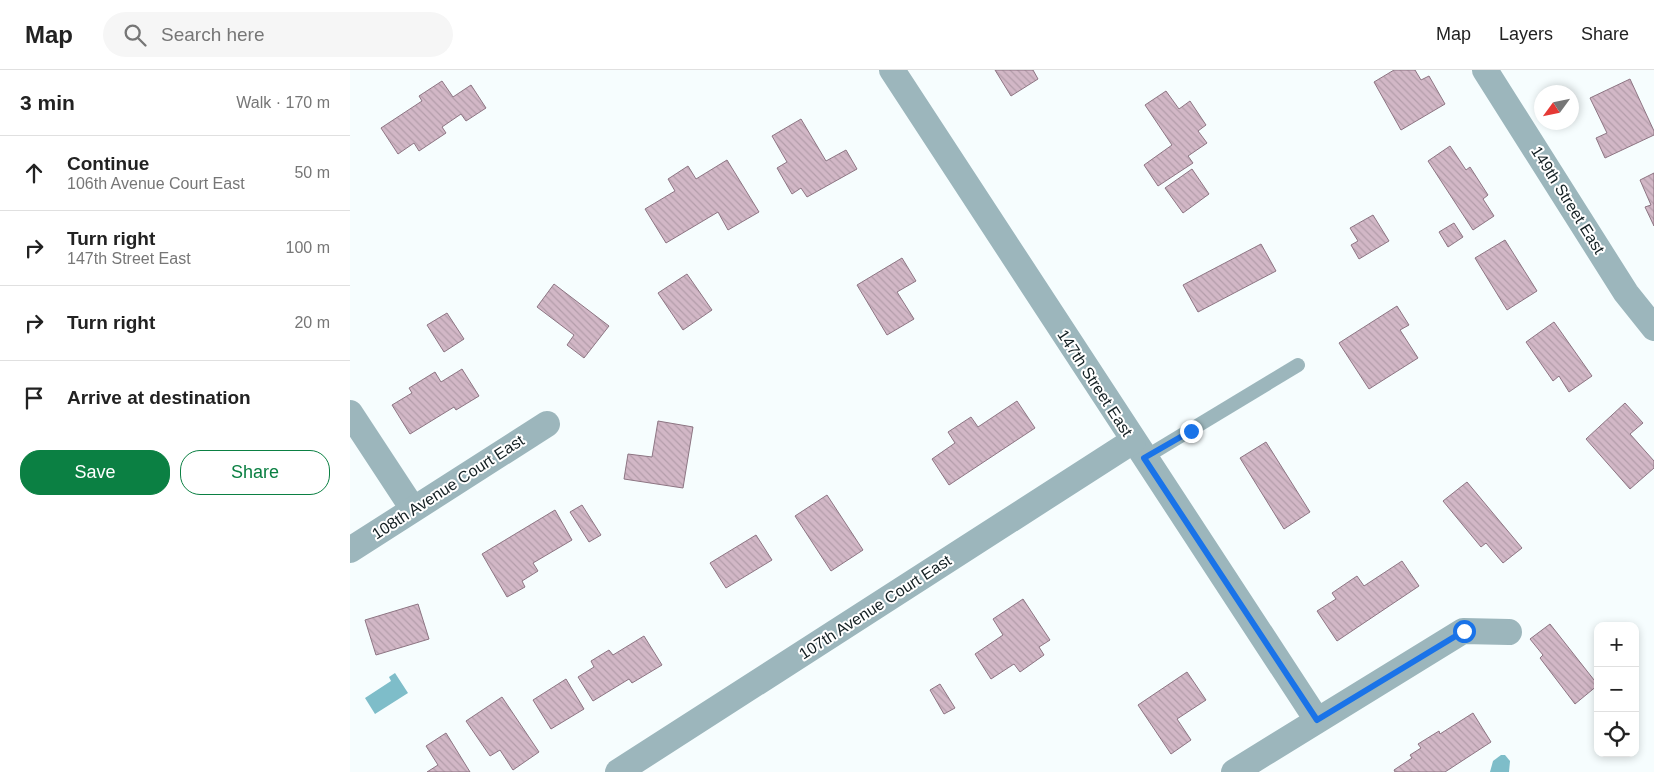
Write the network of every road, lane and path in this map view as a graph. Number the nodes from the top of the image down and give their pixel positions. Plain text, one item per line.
1 (892, 70) edge
2 (1485, 70) edge
3 (1654, 328) edge
4 (1298, 365) dead end
5 (350, 413) edge
6 (547, 424) dead end
7 (1138, 450) junction
8 (413, 509) junction
9 (350, 550) edge
10 (1509, 632) dead end
11 (1317, 720) junction
12 (618, 772) edge
13 (1234, 772) edge

1 - 7 street, 147th Street East
2 - 3 street, 149th Street East
4 - 7 lane
5 - 8 street
6 - 8 street, 108th Avenue Court East
7 - 11 street, 147th Street East
7 - 12 street, 107th Avenue Court East
8 - 9 street, 108th Avenue Court East
10 - 11 street
11 - 13 street

